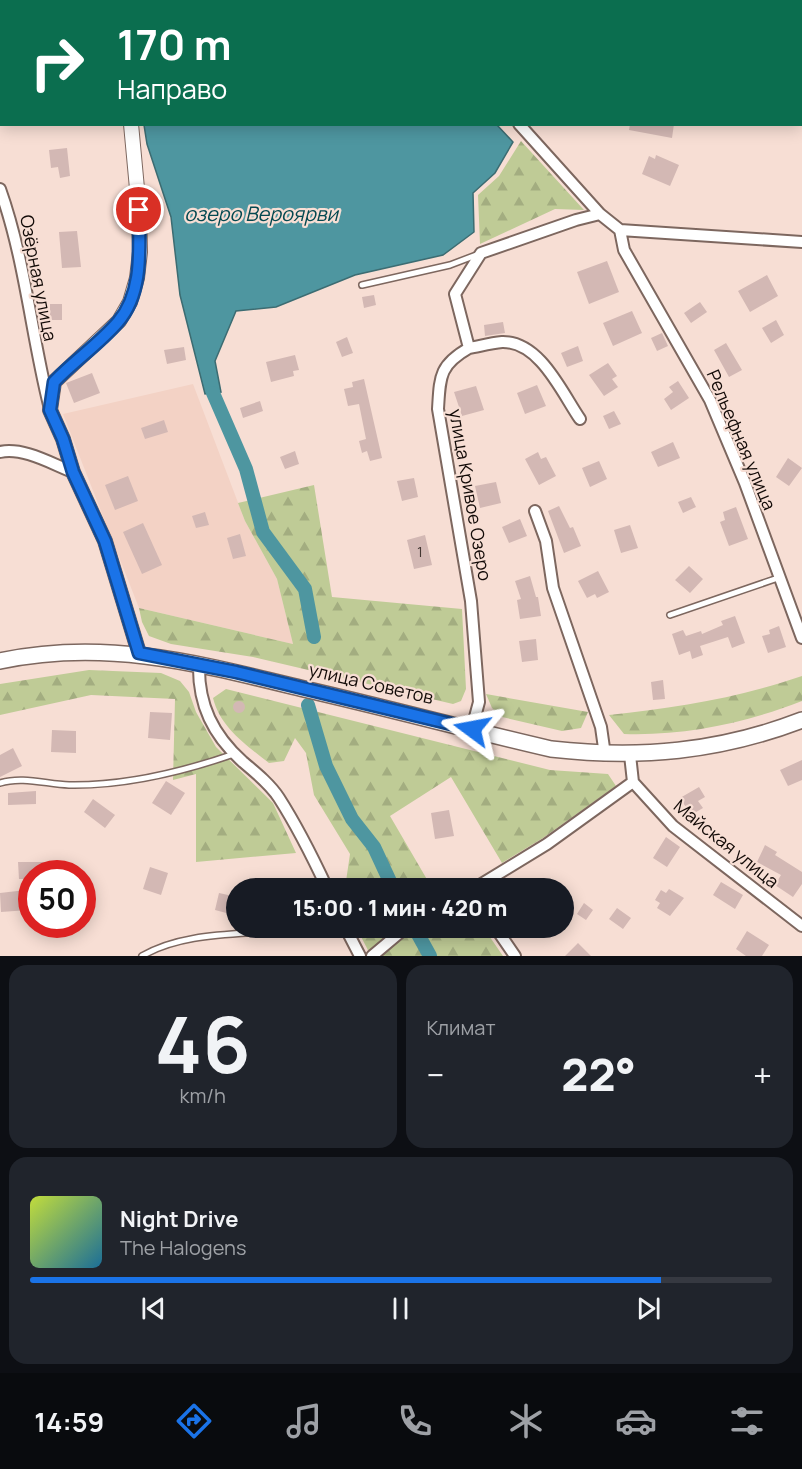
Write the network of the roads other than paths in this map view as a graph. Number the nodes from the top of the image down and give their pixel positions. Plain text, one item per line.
1 (131, 126) edge
2 (521, 126) edge
3 (0, 189) edge
4 (600, 214) junction
5 (620, 230) junction
6 (802, 242) edge
7 (482, 252) junction
8 (362, 285) dead end
9 (469, 348) junction
10 (50, 410) junction
11 (579, 419) dead end
12 (0, 452) edge
13 (73, 472) junction
14 (535, 511) dead end
15 (778, 578) junction
16 (670, 615) dead end
17 (802, 638) edge
18 (139, 653) junction
19 (0, 661) edge
20 (200, 664) junction
21 (802, 720) edge
22 (472, 729) junction
23 (234, 754) junction
24 (605, 755) junction
25 (630, 755) junction
26 (0, 783) edge
27 (633, 783) junction
28 (322, 878) edge
29 (491, 878) edge
30 (802, 926) edge
31 (226, 936) edge
32 (351, 938) edge
33 (393, 938) edge
34 (503, 938) edge
35 (142, 956) edge
36 (360, 956) edge
37 (372, 956) edge
38 (515, 956) edge

1 - 10 street
2 - 4 street
3 - 10 street, Озёрная улица
4 - 5 street
4 - 7 street
5 - 6 street
5 - 15 street, Рельефная улица
7 - 8 lane
7 - 9 street
9 - 11 street
9 - 22 street, улица Кривое Озеро
10 - 13 street
12 - 13 street
13 - 18 street
14 - 24 street
15 - 16 lane
15 - 17 street, Рельефная улица
18 - 19 main road, улица Советов
18 - 20 main road, улица Советов
20 - 22 main road, улица Советов
20 - 23 street
21 - 25 main road, улица Советов
22 - 24 main road, улица Советов
23 - 26 lane
23 - 28 street
24 - 25 main road, улица Советов
25 - 27 street
27 - 29 street
27 - 30 street, Майская улица
31 - 35 lane
32 - 36 street
33 - 37 street
34 - 38 street

